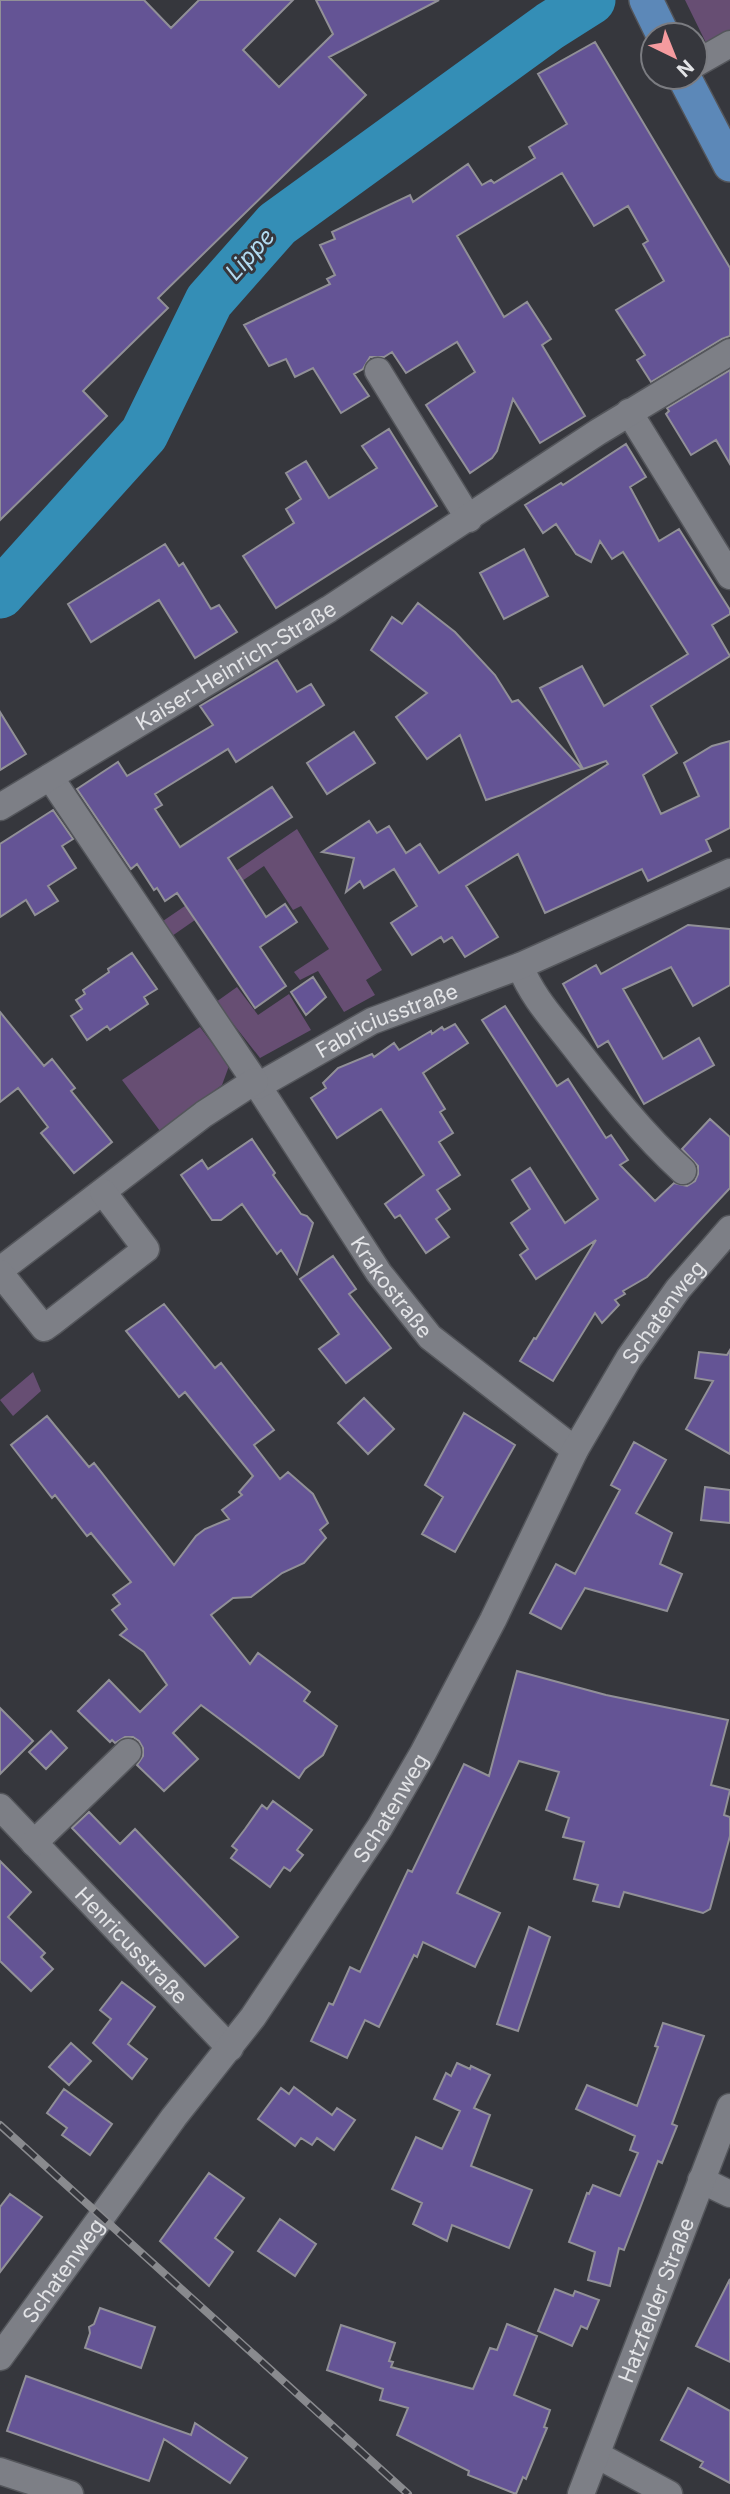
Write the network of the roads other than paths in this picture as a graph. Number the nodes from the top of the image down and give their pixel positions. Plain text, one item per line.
1 (730, 44) edge
2 (709, 56) edge
3 (691, 91) edge
4 (730, 164) edge
5 (730, 352) edge
6 (378, 371) dead end
7 (629, 412) junction
8 (469, 519) junction
9 (730, 576) edge
10 (50, 777) junction
11 (0, 807) edge
12 (730, 872) edge
13 (520, 966) junction
14 (256, 1083) junction
15 (683, 1171) dead end
16 (103, 1192) junction
17 (730, 1229) edge
18 (0, 1271) edge
19 (575, 1450) junction
20 (128, 1752) dead end
21 (0, 1807) edge
22 (34, 1843) junction
23 (230, 2048) junction
24 (730, 2106) edge
25 (701, 2179) junction
26 (730, 2193) edge
27 (0, 2357) edge
28 (597, 2455) junction
29 (0, 2471) edge
30 (70, 2494) edge
31 (581, 2494) edge
32 (669, 2494) edge

1 - 2 street
3 - 4 main road
5 - 7 street, Kaiser-Heinrich-Straße
6 - 8 street
7 - 8 street, Kaiser-Heinrich-Straße
7 - 9 street
8 - 10 street, Kaiser-Heinrich-Straße
10 - 11 street, Kaiser-Heinrich-Straße
10 - 14 street, Krakostraße
12 - 13 street, Fabriciusstraße
13 - 14 street, Fabriciusstraße
13 - 15 street
14 - 16 street
14 - 19 street, Krakostraße
16 - 18 street
16 - 18 street
17 - 19 street, Schatenweg
19 - 23 street, Schatenweg
20 - 22 street
21 - 22 street, Henricusstraße
22 - 23 street, Henricusstraße
23 - 27 street, Schatenweg
24 - 25 street, Hatzfelder Straße
25 - 26 street
25 - 28 street, Hatzfelder Straße
28 - 31 street, Hatzfelder Straße
28 - 32 street
29 - 30 street

